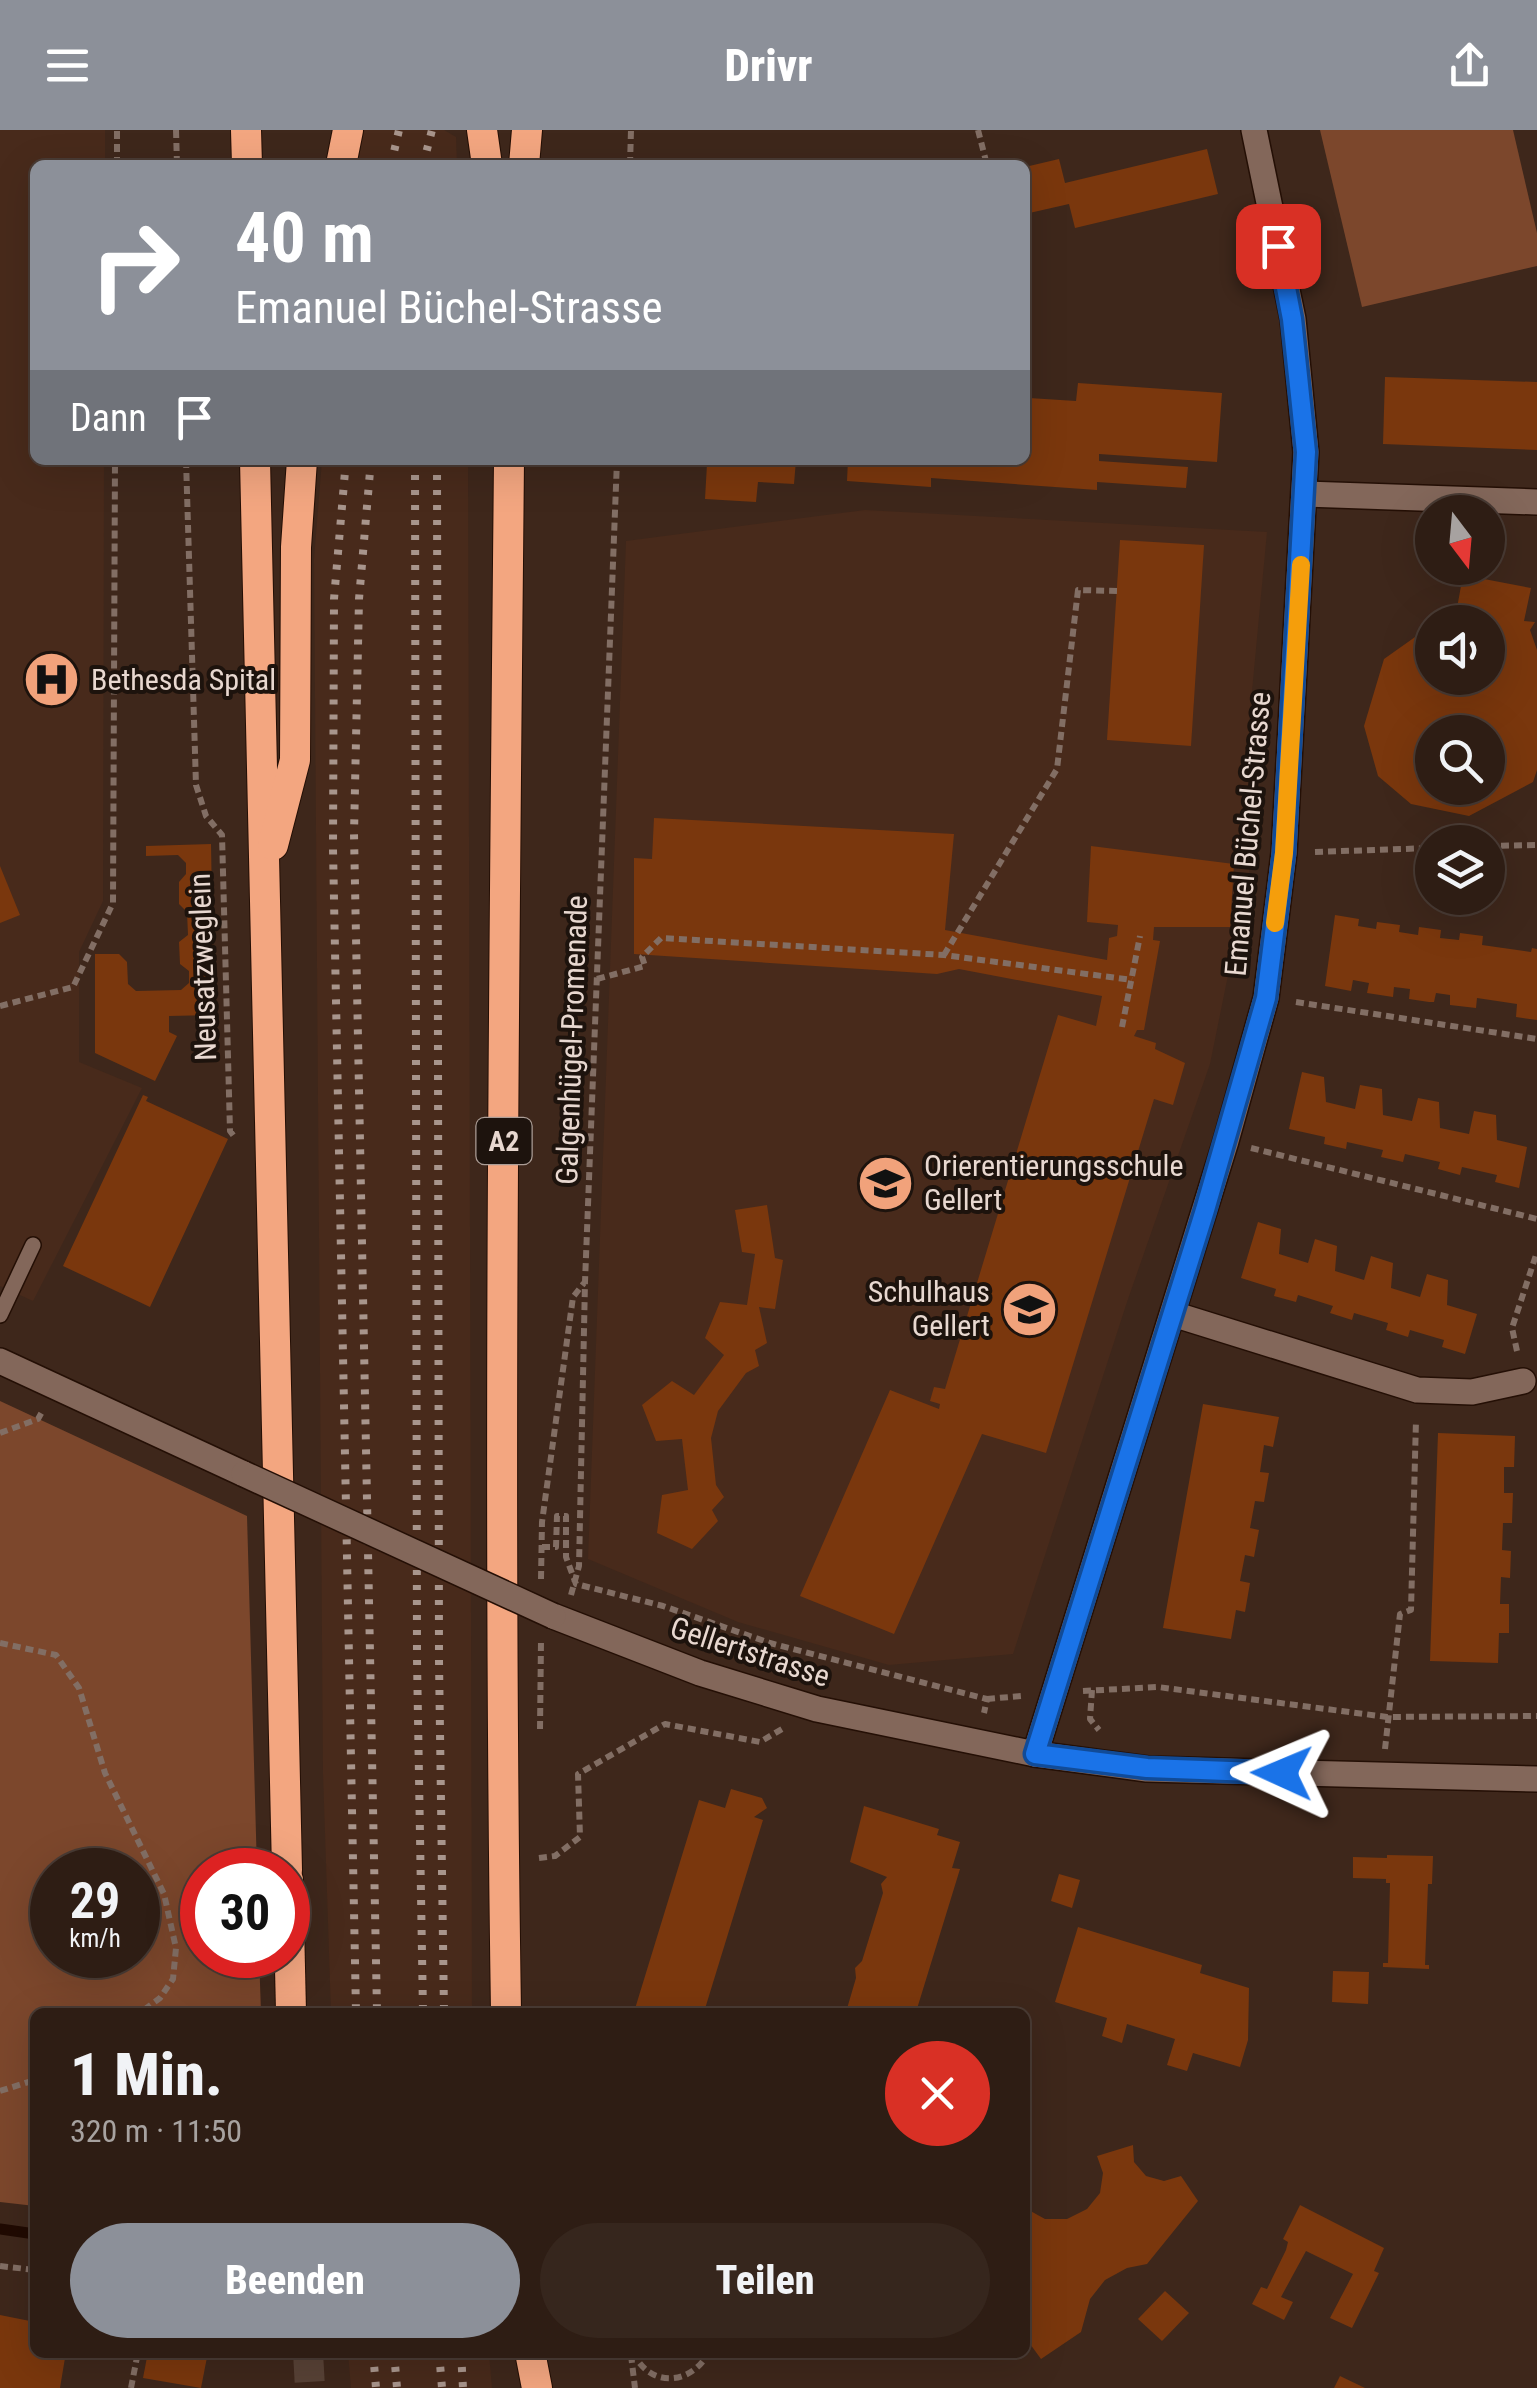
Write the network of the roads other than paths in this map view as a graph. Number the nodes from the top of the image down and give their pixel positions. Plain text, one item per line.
1 (246, 130) edge
2 (348, 130) edge
3 (482, 130) edge
4 (527, 130) edge
5 (1254, 130) edge
6 (247, 160) edge
7 (342, 160) edge
8 (486, 160) edge
9 (524, 160) edge
10 (255, 465) edge
11 (302, 465) edge
12 (509, 465) edge
13 (1305, 494) junction
14 (1537, 502) edge
15 (264, 882) junction
16 (33, 1245) dead end
17 (1173, 1314) junction
18 (0, 1315) edge
19 (0, 1361) edge
20 (1522, 1381) road end
21 (1035, 1754) junction
22 (1537, 1779) edge
23 (286, 1848) edge
24 (289, 1978) edge
25 (290, 2008) edge
26 (506, 2008) edge
27 (526, 2358) edge
28 (528, 2358) edge
29 (526, 2388) edge
30 (537, 2388) edge

1 - 6 highway
2 - 7 highway
3 - 8 highway
4 - 9 highway
5 - 13 street, Emanuel Büchel-Strasse
10 - 15 highway
11 - 15 highway
12 - 26 highway, A2
13 - 14 street
13 - 17 street, Emanuel Büchel-Strasse
15 - 23 highway
16 - 18 lane
17 - 20 street
17 - 21 street, Emanuel Büchel-Strasse
19 - 21 street, Gellertstrasse, bridge
21 - 22 street, Gellertstrasse
24 - 25 highway
27 - 29 highway
28 - 30 highway

